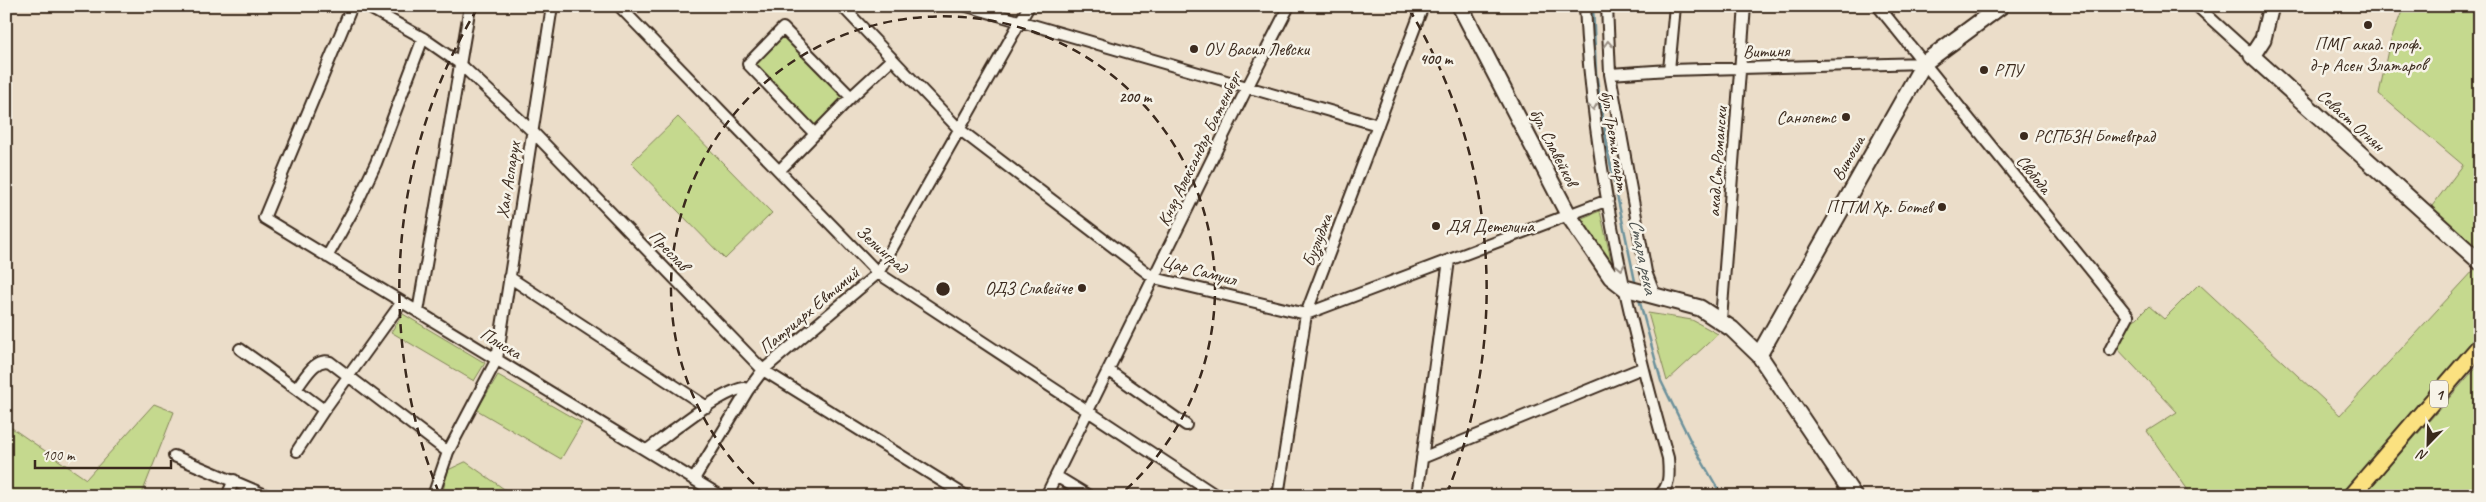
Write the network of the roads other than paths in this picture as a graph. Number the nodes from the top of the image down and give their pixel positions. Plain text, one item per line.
1 (352, 6) edge
2 (366, 6) edge
3 (470, 6) edge
4 (552, 6) edge
5 (619, 6) edge
6 (842, 6) edge
7 (967, 6) edge
8 (1029, 6) edge
9 (1290, 6) edge
10 (1424, 6) edge
11 (1460, 6) edge
12 (1585, 6) edge
13 (1606, 6) edge
14 (1674, 6) edge
15 (1745, 6) edge
16 (1878, 6) edge
17 (2001, 6) edge
18 (2197, 6) edge
19 (2271, 6) edge
20 (1020, 22) junction
21 (423, 38) junction
22 (2252, 56) junction
23 (892, 59) junction
24 (459, 64) junction
25 (1924, 64) junction
26 (1740, 68) junction
27 (1669, 70) junction
28 (1610, 74) junction
29 (1247, 88) junction
30 (851, 97) junction
31 (1378, 125) junction
32 (959, 129) junction
33 (532, 131) junction
34 (815, 134) junction
35 (779, 171) junction
36 (1608, 200) junction
37 (1569, 216) junction
38 (327, 256) junction
39 (1449, 260) junction
40 (2480, 262) edge
41 (878, 273) junction
42 (509, 278) junction
43 (1154, 278) junction
44 (1640, 293) junction
45 (402, 302) junction
46 (418, 312) junction
47 (1306, 314) junction
48 (1721, 320) junction
49 (2480, 346) edge
50 (240, 349) dead end
51 (2110, 350) dead end
52 (1759, 355) junction
53 (497, 359) junction
54 (1642, 368) junction
55 (763, 370) junction
56 (1108, 370) junction
57 (350, 376) junction
58 (296, 389) junction
59 (748, 390) junction
60 (708, 407) junction
61 (324, 410) junction
62 (1088, 410) junction
63 (1186, 425) dead end
64 (646, 450) junction
65 (297, 451) dead end
66 (448, 452) junction
67 (174, 456) dead end
68 (1422, 458) junction
69 (1056, 476) junction
70 (694, 479) junction
71 (234, 480) junction
72 (227, 496) edge
73 (268, 496) edge
74 (433, 496) edge
75 (721, 496) edge
76 (966, 496) edge
77 (1046, 496) edge
78 (1089, 496) edge
79 (1217, 496) edge
80 (1278, 496) edge
81 (1417, 496) edge
82 (1658, 496) edge
83 (1854, 496) edge
84 (2351, 496) edge

1 - 38 street, Плиска
2 - 21 street, Преслав
3 - 24 street
4 - 33 street, Хан Аспарух
5 - 35 street, Зелинград
6 - 23 street, Цар Самуил
7 - 20 street
8 - 20 street, Патриарх Евтимий
9 - 29 street, Княз Александър Батенберг
10 - 31 street, Бузлуджа
11 - 37 street, бул. Славейков
12 -> 36 street, бул. Трети март
28 -> 13 street, бул. Трети март
14 - 27 street
15 - 26 street, акад.Ст.Романски
16 - 25 street, Свобода
17 - 25 street, Витоша
18 - 22 street, Севаст Огнян
19 - 22 street
20 - 29 street
20 - 32 street, Патриарх Евтимий
21 - 24 street, Преслав
21 - 38 street
22 - 40 street, Севаст Огнян
23 - 30 street
23 - 32 street, Цар Самуил
24 - 33 street, Преслав
24 - 46 street
25 - 26 street, Витиня
25 - 51 street, Свобода
25 - 52 street, Витоша
26 - 27 street, Витиня
26 - 48 street, акад.Ст.Романски
27 - 28 street, Витиня
28 - 44 street, бул. Трети март
29 - 31 street
29 - 43 street, Княз Александър Батенберг
30 - 34 street
30 - 34 street
31 - 47 street, Бузлуджа
32 - 41 street, Патриарх Евтимий
32 - 43 street, Цар Самуил
33 - 42 street, Хан Аспарух
33 - 55 street, Преслав
34 - 35 street
35 - 41 street, Зелинград
36 - 37 street
36 -> 44 street, бул. Трети март
37 - 39 street
37 - 44 street, бул. Славейков
38 - 45 street, Плиска
39 - 47 street
39 - 68 street
41 - 55 street, Патриарх Евтимий
41 - 62 street, Зелинград
42 - 53 street, Хан Аспарух
42 - 60 street
43 - 47 street, Цар Самуил
43 - 56 street, Княз Александър Батенберг
44 - 48 street
44 - 54 street, бул. Трети март
45 - 46 street, Плиска
45 - 57 street
46 - 53 street, Плиска
47 - 80 street, Бузлуджа
48 - 52 street
49 - 84 main road, 1
50 - 58 street
52 - 83 street
53 - 64 street, Плиска
53 - 66 street, Хан Аспарух
54 - 68 street
54 - 82 street, бул. Трети март
55 - 59 street, Патриарх Евтимий
55 - 76 street, Преслав
56 - 62 street, Княз Александър Батенберг
56 - 63 street
57 - 58 street
57 - 61 street
57 - 66 street
58 - 61 street
59 - 60 street
59 - 70 street, Патриарх Евтимий
60 - 64 street
61 - 65 street
62 - 69 street, Княз Александър Батенберг
62 - 79 street, Зелинград
64 - 70 street, Плиска
66 - 74 street, Хан Аспарух
67 - 71 street
68 - 81 street
69 - 77 street, Княз Александър Батенберг
69 - 78 street
70 - 75 street, Плиска
71 - 72 street
71 - 73 street

